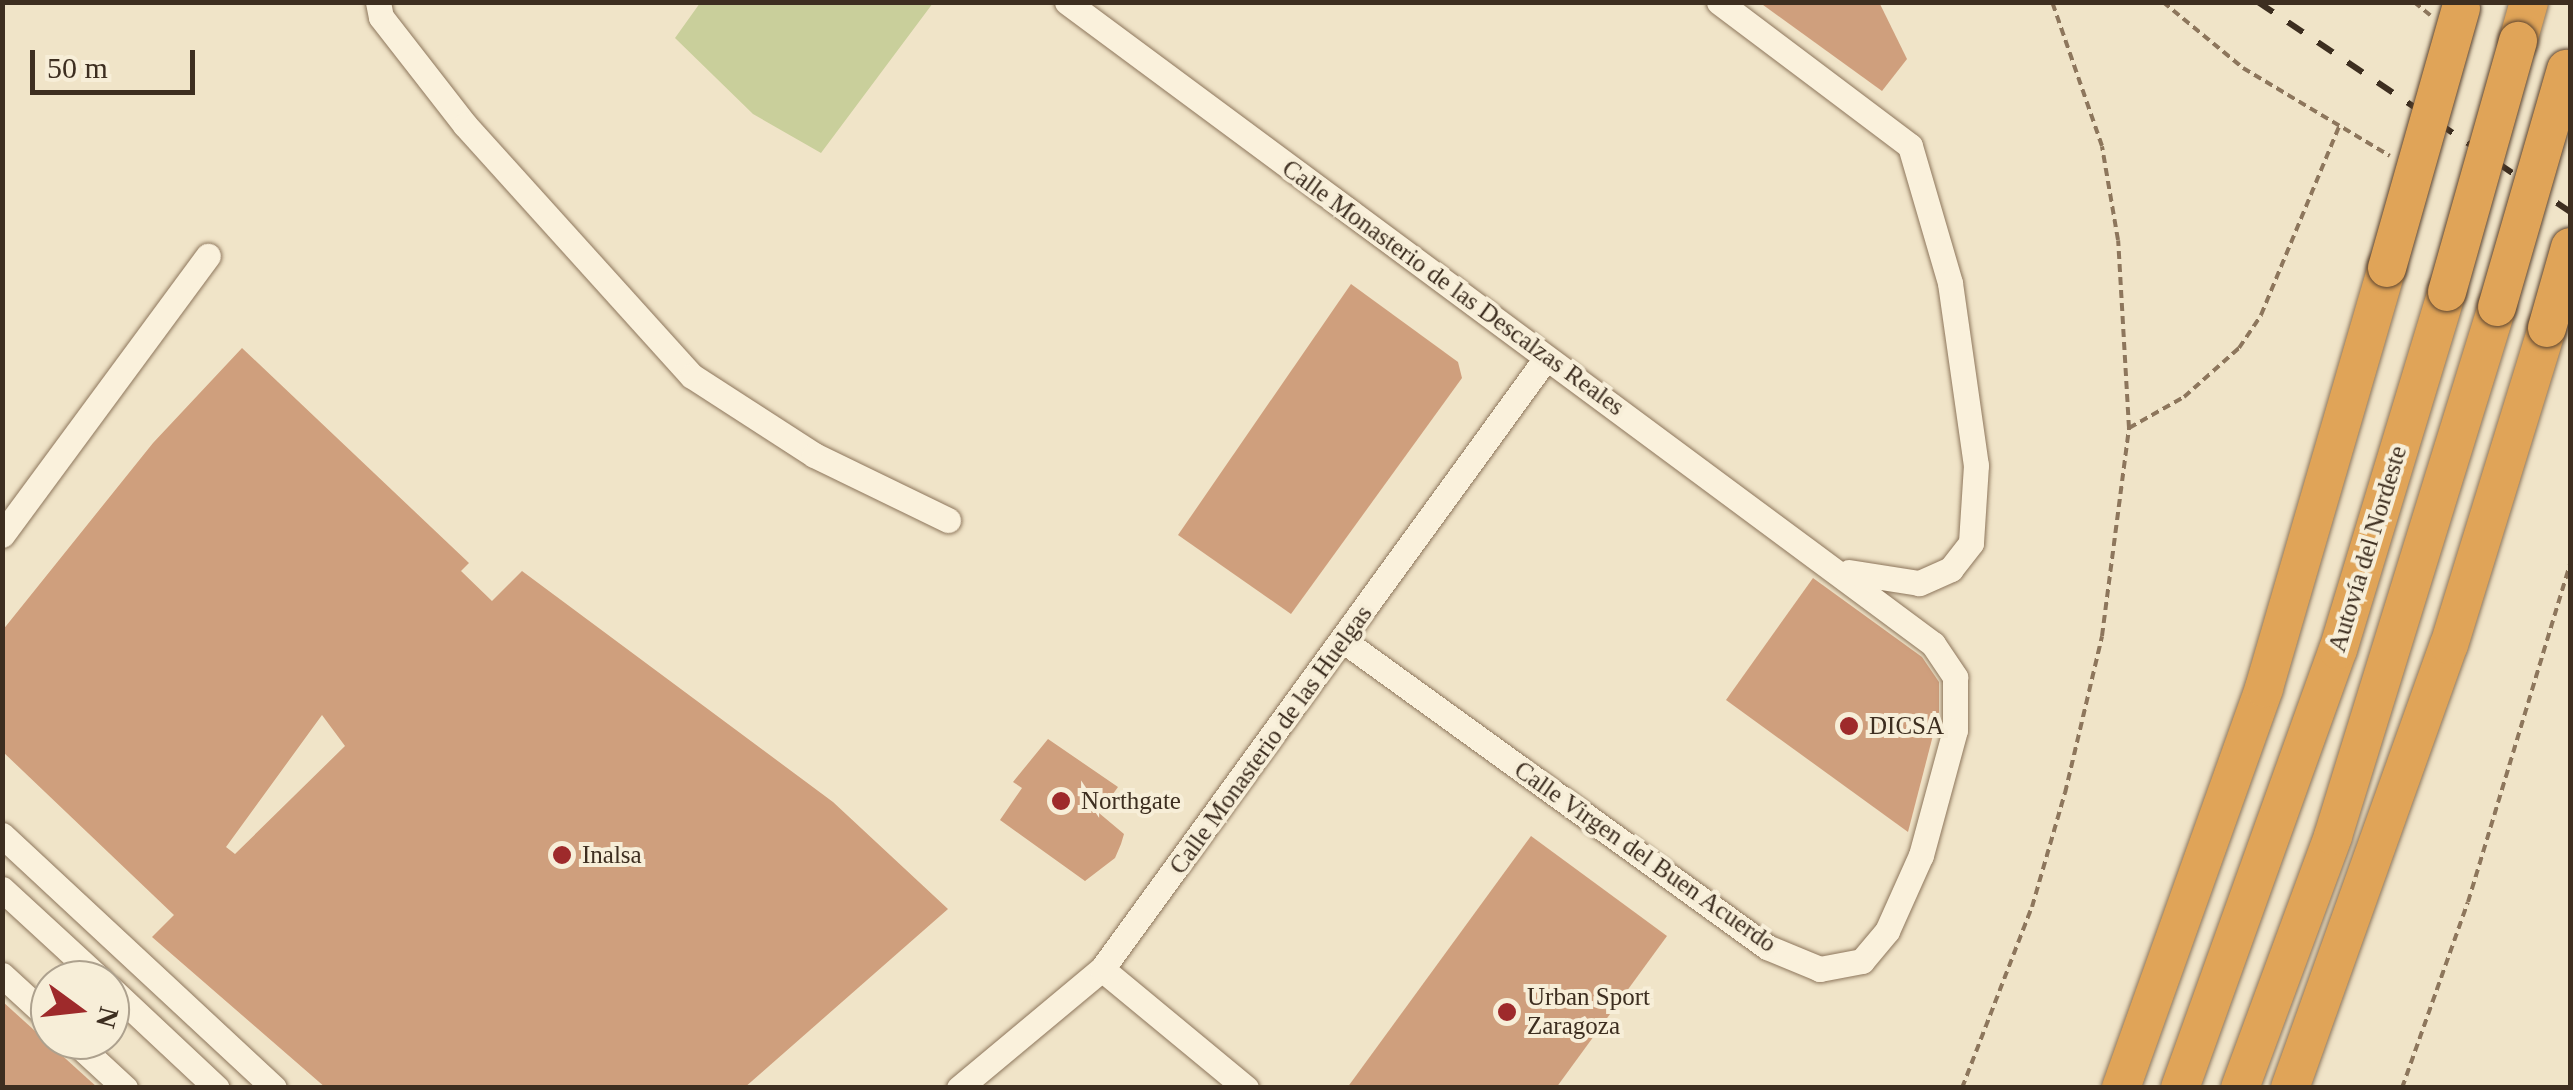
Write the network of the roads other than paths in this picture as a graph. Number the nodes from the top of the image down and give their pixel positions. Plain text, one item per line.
1 (378, 2) edge
2 (1068, 2) edge
3 (1719, 2) edge
4 (2462, 5) edge
5 (2524, 17) edge
6 (2568, 61) edge
7 (2570, 246) edge
8 (208, 256) dead end
9 (1546, 358) junction
10 (948, 520) dead end
11 (2, 535) edge
12 (1841, 570) junction
13 (1344, 641) junction
14 (2, 835) edge
15 (2, 889) edge
16 (79, 960) edge
17 (1102, 969) junction
18 (2, 975) edge
19 (30, 1001) edge
20 (130, 1007) edge
21 (94, 1060) edge
22 (124, 1088) edge
23 (217, 1088) edge
24 (274, 1088) edge
25 (959, 1088) edge
26 (1246, 1088) edge
27 (2121, 1088) edge
28 (2180, 1088) edge
29 (2240, 1088) edge
30 (2290, 1088) edge

1 - 10 street
2 - 9 street, Calle Monasterio de las Descalzas Reales
3 - 12 street
4 - 27 highway, bridge
5 - 28 highway, Autovía del Nordeste, bridge
6 - 29 highway, Autovía del Nordeste, bridge
7 - 30 highway, bridge
8 - 11 street
9 - 12 street, Calle Monasterio de las Descalzas Reales
9 - 13 street, Calle Monasterio de las Huelgas
12 - 13 street, Calle Virgen del Buen Acuerdo
13 - 17 street, Calle Monasterio de las Huelgas
14 - 24 street
15 - 16 street
17 - 25 street, Calle Monasterio de las Huelgas
17 - 26 street
18 - 19 street
20 - 23 street
21 - 22 street

